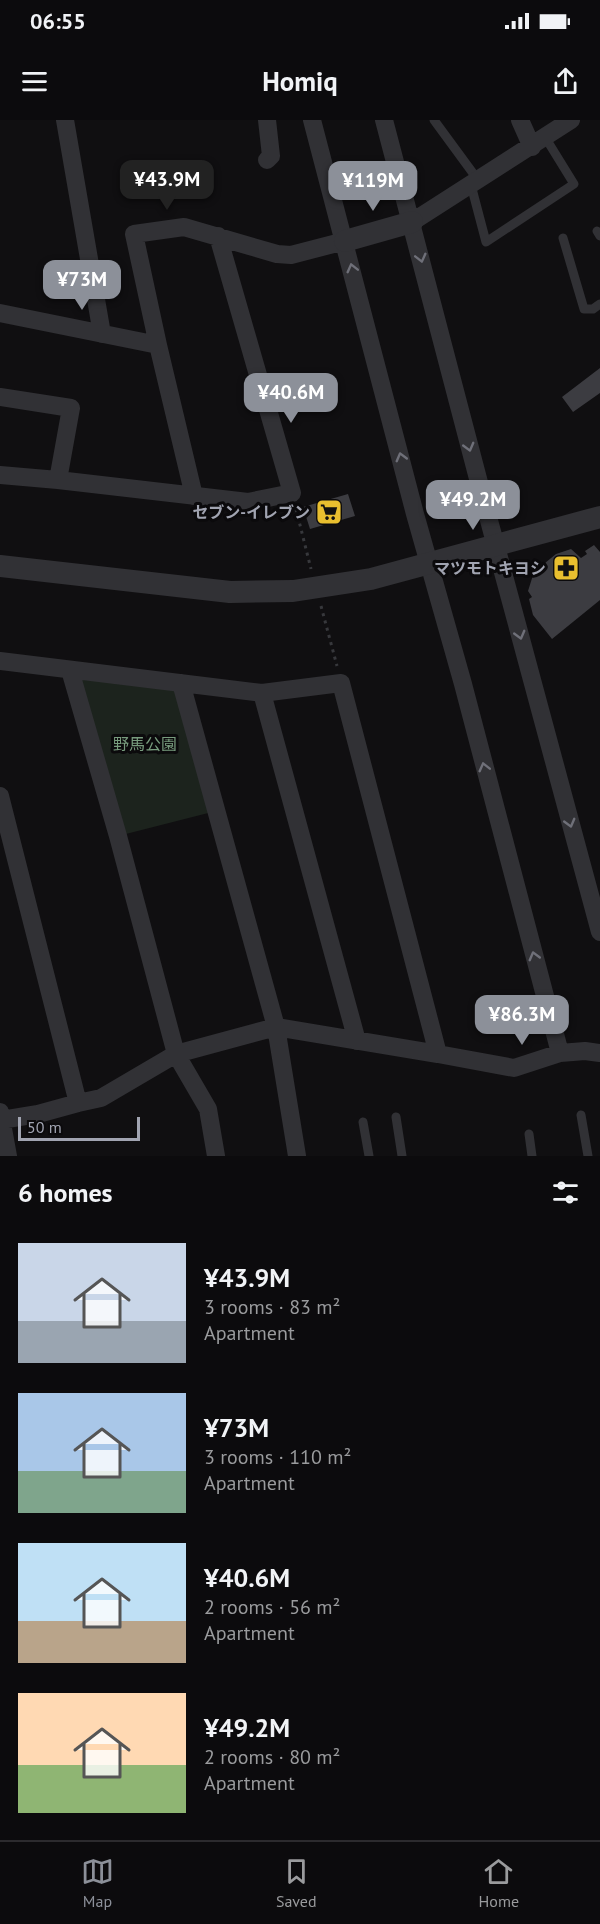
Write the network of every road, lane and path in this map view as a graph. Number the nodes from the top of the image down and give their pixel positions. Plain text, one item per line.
1 (65, 120) edge
2 (267, 120) edge
3 (312, 120) edge
4 (384, 120) edge
5 (434, 120) edge
6 (520, 120) edge
7 (572, 120) edge
8 (538, 142) junction
9 (267, 160) dead end
10 (475, 182) junction
11 (412, 222) junction
12 (218, 236) junction
13 (563, 238) dead end
14 (345, 241) junction
15 (600, 304) edge
16 (0, 313) edge
17 (102, 334) junction
18 (158, 345) junction
19 (0, 397) edge
20 (0, 475) edge
21 (58, 480) junction
22 (292, 493) junction
23 (194, 496) junction
24 (600, 517) edge
25 (496, 546) junction
26 (429, 564) junction
27 (0, 566) edge
28 (313, 574) dead end
29 (321, 606) dead end
30 (0, 661) edge
31 (70, 670) junction
32 (180, 683) junction
33 (341, 683) junction
34 (262, 693) junction
35 (0, 796) edge
36 (600, 932) edge
37 (276, 1028) junction
38 (357, 1041) junction
39 (560, 1053) junction
40 (600, 1053) edge
41 (176, 1054) junction
42 (438, 1054) junction
43 (78, 1103) junction
44 (581, 1115) dead end
45 (1, 1116) edge
46 (396, 1117) dead end
47 (363, 1122) dead end
48 (529, 1134) dead end
49 (8, 1156) edge
50 (216, 1156) edge
51 (297, 1156) edge
52 (369, 1156) edge
53 (402, 1156) edge
54 (532, 1156) edge
55 (588, 1156) edge

1 - 17 street
2 - 9 street
3 - 14 street
4 - 11 street
5 - 10 lane
6 - 8 street
7 - 8 street
8 - 10 street
8 - 10 lane
10 - 11 street
11 - 14 street
11 -> 25 street
12 - 14 street
12 - 18 street
12 - 22 street
13 - 15 lane
26 -> 14 street
16 - 17 street
17 - 18 street
18 - 23 street
19 - 21 street
20 - 21 street
21 - 23 street
22 - 23 street
22 - 28 path
24 - 25 street
25 - 26 street
25 -> 36 street
26 - 27 street
39 -> 26 street
29 - 33 path
30 - 31 street
31 - 32 street
31 - 41 street
32 - 34 street
32 - 37 street
33 - 34 street
33 - 42 street
34 - 38 street
35 - 43 street
37 - 38 street
37 - 41 street
37 - 51 street
38 - 42 street
39 - 40 street
39 - 42 street
41 - 43 street
41 - 50 street
43 - 45 street
44 - 55 lane
45 - 49 street
46 - 53 lane
47 - 52 lane
48 - 54 lane

